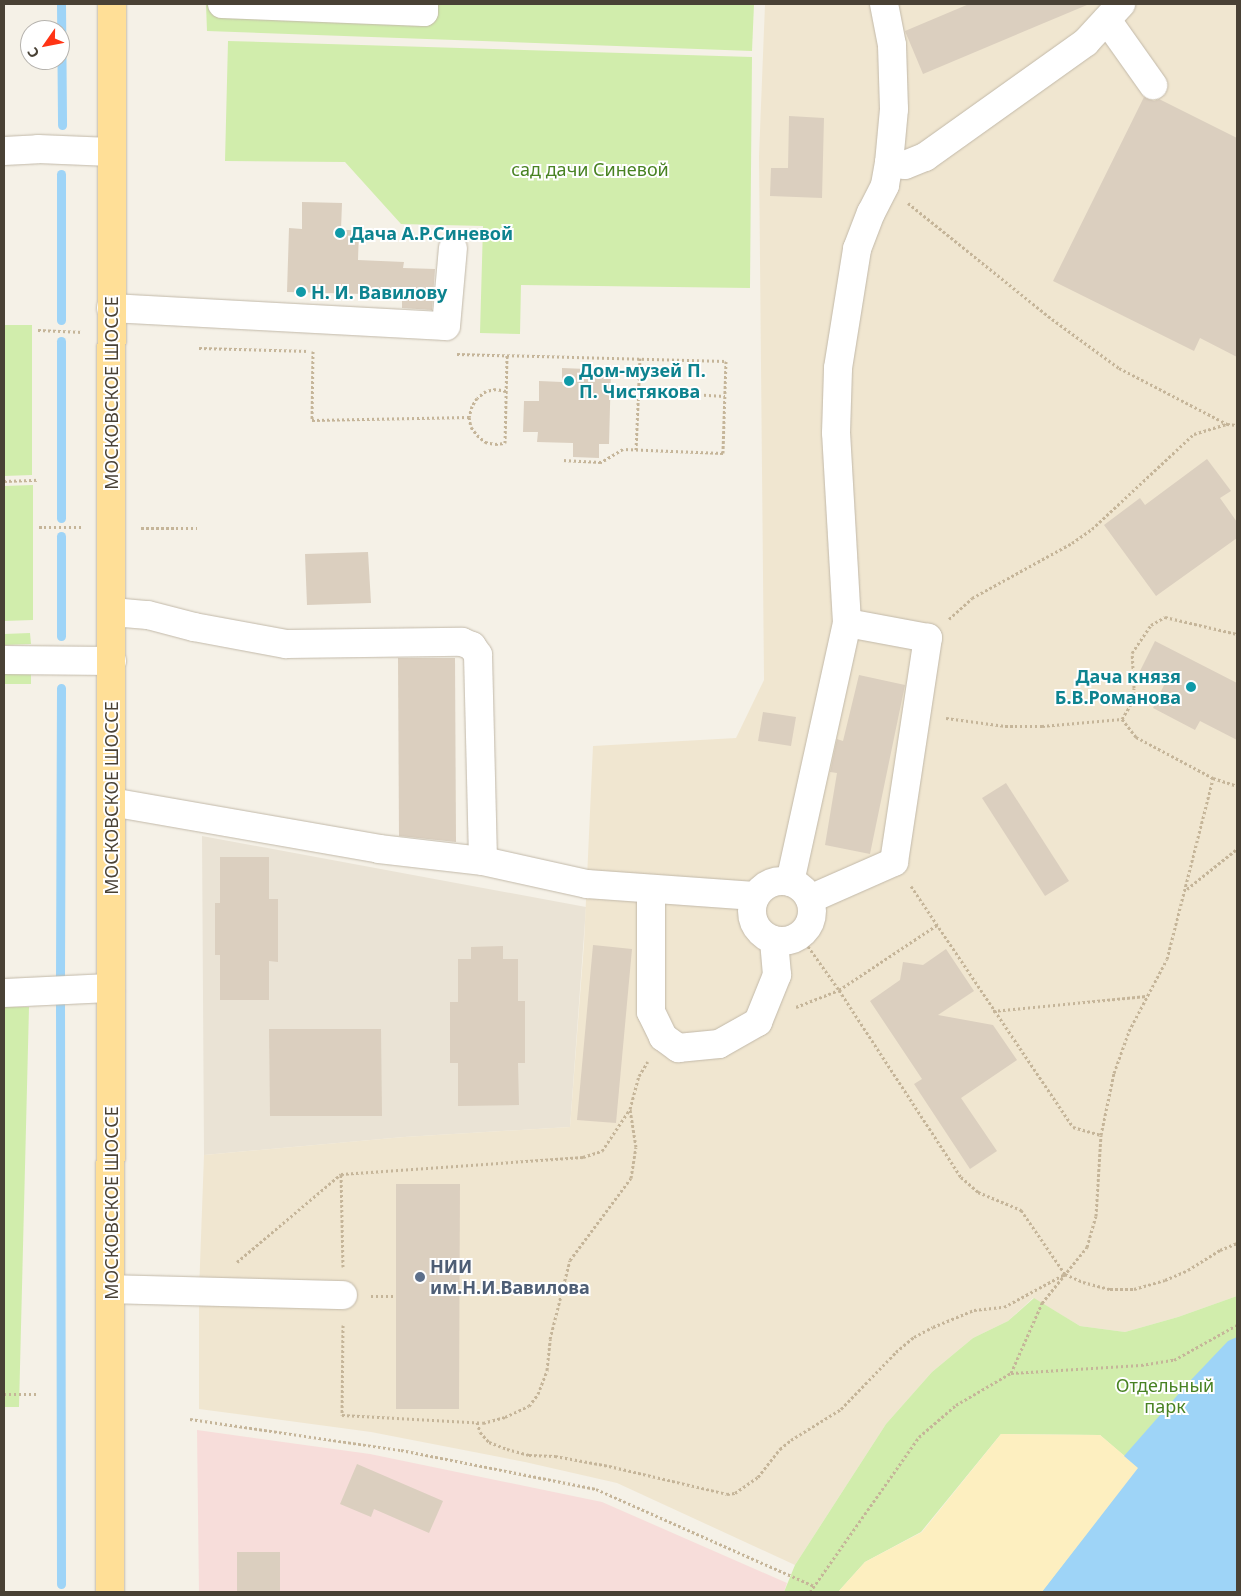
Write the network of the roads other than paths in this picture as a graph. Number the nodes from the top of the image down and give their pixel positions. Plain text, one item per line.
1 (112, 4) edge
2 (222, 4) edge
3 (424, 4) edge
4 (884, 4) edge
5 (1114, 12) edge
6 (1153, 85) dead end
7 (4, 151) edge
8 (111, 152) junction
9 (887, 174) junction
10 (453, 248) dead end
11 (111, 308) junction
12 (112, 612) junction
13 (846, 623) junction
14 (4, 660) edge
15 (112, 661) junction
16 (111, 802) junction
17 (483, 861) junction
18 (651, 888) junction
19 (800, 890) junction
20 (755, 896) junction
21 (787, 937) junction
22 (111, 988) junction
23 (4, 993) edge
24 (110, 1288) junction
25 (343, 1295) road end
26 (110, 1592) edge

1 - 8 main road, МОСКОВСКОЕ ШОССЕ
2 - 3 street
4 - 9 street
5 - 6 street
5 - 9 street
7 - 8 street
8 - 11 main road, МОСКОВСКОЕ ШОССЕ
9 - 13 street
10 - 11 street
11 - 12 main road, МОСКОВСКОЕ ШОССЕ
12 - 15 main road, МОСКОВСКОЕ ШОССЕ
12 - 17 street
13 - 19 street
13 - 19 street
14 - 15 street
15 - 16 main road, МОСКОВСКОЕ ШОССЕ
16 - 17 street
16 - 22 main road, МОСКОВСКОЕ ШОССЕ
17 - 18 street
18 - 20 street
18 - 21 street
19 - 20 street
19 - 21 street
20 - 21 street
22 - 23 street
22 - 24 main road, МОСКОВСКОЕ ШОССЕ
24 - 25 street
24 - 26 main road, МОСКОВСКОЕ ШОССЕ

